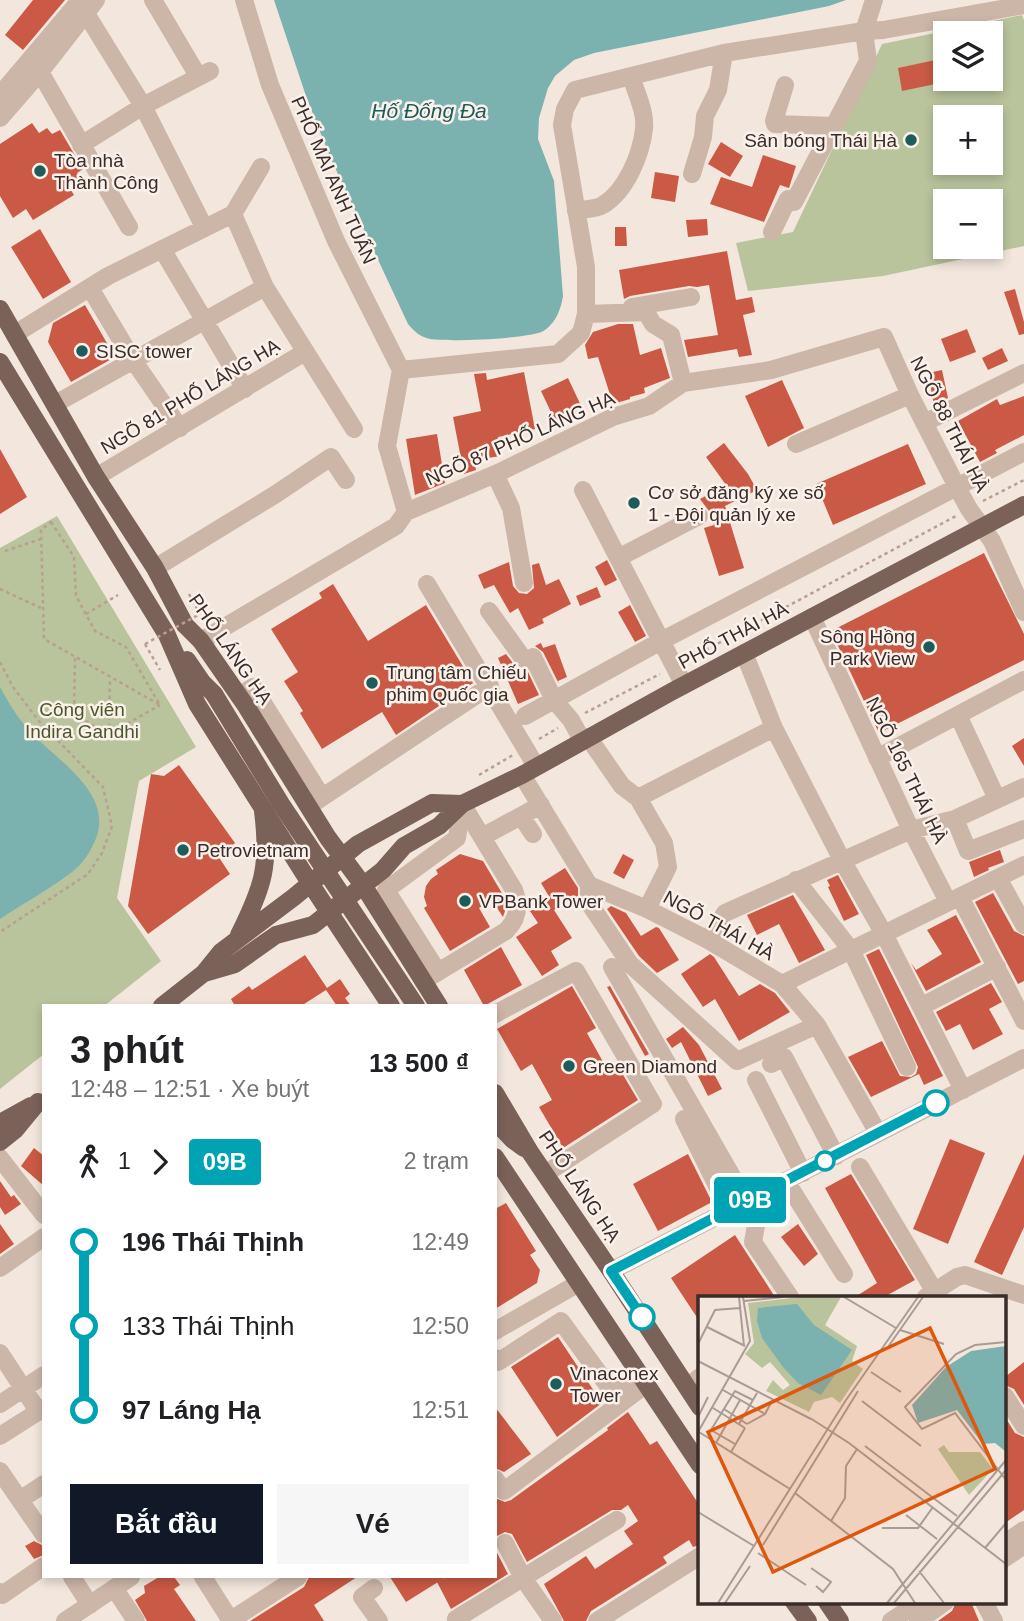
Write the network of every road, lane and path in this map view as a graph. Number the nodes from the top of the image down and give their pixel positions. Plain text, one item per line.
1 (153, 0) edge
2 (244, 0) edge
3 (874, 0) edge
4 (87, 4) edge
5 (1024, 5) edge
6 (864, 30) junction
7 (724, 53) junction
8 (40, 72) junction
9 (631, 76) junction
10 (785, 85) dead end
11 (0, 95) edge
12 (143, 106) junction
13 (0, 118) edge
14 (834, 126) junction
15 (81, 145) junction
16 (261, 167) dead end
17 (692, 174) dead end
18 (576, 211) junction
19 (233, 214) junction
20 (129, 227) dead end
21 (204, 227) junction
22 (772, 232) dead end
23 (162, 249) junction
24 (265, 287) junction
25 (90, 288) junction
26 (691, 297) dead end
27 (586, 308) junction
28 (0, 309) edge
29 (206, 320) junction
30 (884, 337) joint
31 (7, 338) edge
32 (305, 352) junction
33 (133, 360) junction
34 (0, 362) edge
35 (401, 370) junction
36 (1024, 373) edge
37 (683, 383) junction
38 (245, 389) junction
39 (910, 395) junction
40 (55, 404) junction
41 (924, 423) junction
42 (180, 428) junction
43 (354, 429) dead end
44 (796, 443) dead end
45 (1024, 452) edge
46 (495, 474) junction
47 (96, 477) junction
48 (346, 480) dead end
49 (1024, 480) edge
50 (957, 487) junction
51 (583, 490) dead end
52 (1024, 505) edge
53 (969, 509) junction
54 (406, 512) junction
55 (699, 516) dead end
56 (982, 527) junction
57 (41, 539) junction
58 (5, 551) dead end
59 (618, 558) junction
60 (155, 568) junction
61 (524, 583) dead end
62 (427, 584) dead end
63 (0, 589) edge
64 (189, 594) dead end
65 (118, 595) dead end
66 (1022, 602) edge
67 (42, 608) junction
68 (489, 611) dead end
69 (86, 614) junction
70 (812, 617) junction
71 (185, 625) junction
72 (167, 635) junction
73 (201, 641) junction
74 (662, 641) junction
75 (744, 653) junction
76 (75, 658) junction
77 (0, 662) edge
78 (675, 666) junction
79 (160, 670) dead end
80 (110, 678) junction
81 (1024, 680) edge
82 (684, 685) junction
83 (490, 686) junction
84 (214, 694) junction
85 (554, 700) junction
86 (160, 705) junction
87 (958, 715) junction
88 (525, 716) dead end
89 (571, 720) junction
90 (774, 728) junction
91 (110, 734) junction
92 (585, 738) junction
93 (525, 748) junction
94 (877, 758) junction
95 (529, 771) junction
96 (478, 775) dead end
97 (1024, 787) edge
98 (638, 798) junction
99 (997, 799) junction
100 (315, 802) junction
101 (262, 804) junction
102 (462, 804) junction
103 (541, 805) junction
104 (521, 816) junction
105 (955, 819) junction
106 (1024, 829) edge
107 (277, 830) junction
108 (911, 830) junction
109 (533, 834) dead end
110 (482, 837) junction
111 (343, 856) junction
112 (842, 860) junction
113 (1024, 865) edge
114 (998, 878) junction
115 (796, 880) junction
116 (310, 883) junction
117 (363, 885) junction
118 (589, 885) junction
119 (954, 900) junction
120 (647, 909) junction
121 (329, 912) junction
122 (387, 922) junction
123 (1024, 925) edge
124 (0, 932) edge
125 (884, 934) junction
126 (237, 940) junction
127 (708, 940) junction
128 (352, 947) junction
129 (851, 950) junction
130 (612, 967) dead end
131 (998, 967) junction
132 (204, 973) junction
133 (430, 977) junction
134 (782, 984) junction
135 (165, 1004) edge
136 (390, 1004) edge
137 (414, 1004) edge
138 (438, 1004) edge
139 (926, 1004) dead end
140 (497, 1013) edge
141 (1024, 1021) edge
142 (817, 1025) junction
143 (783, 1057) dead end
144 (1024, 1058) edge
145 (907, 1067) dead end
146 (756, 1080) dead end
147 (963, 1090) junction
148 (497, 1096) edge
149 (41, 1100) edge
150 (684, 1119) dead end
151 (0, 1123) edge
152 (497, 1123) edge
153 (878, 1133) junction
154 (497, 1134) edge
155 (0, 1142) edge
156 (530, 1152) junction
157 (836, 1156) junction
158 (0, 1158) edge
159 (860, 1167) dead end
160 (803, 1173) junction
161 (545, 1174) junction
162 (501, 1175) edge
163 (786, 1181) junction
164 (747, 1202) junction
165 (41, 1205) edge
166 (729, 1210) junction
167 (42, 1238) edge
168 (0, 1268) edge
169 (611, 1271) junction
170 (845, 1274) dead end
171 (579, 1283) junction
172 (1024, 1294) edge
173 (789, 1296) edge
174 (933, 1296) edge
175 (497, 1330) edge
176 (0, 1353) edge
177 (497, 1361) edge
178 (42, 1376) edge
179 (643, 1381) junction
180 (693, 1382) edge
181 (23, 1389) junction
182 (1006, 1398) edge
183 (698, 1400) edge
184 (0, 1404) edge
185 (41, 1409) edge
186 (1024, 1426) edge
187 (0, 1436) edge
188 (698, 1462) edge
189 (0, 1471) edge
190 (42, 1485) edge
191 (499, 1485) edge
192 (20, 1500) junction
193 (617, 1520) dead end
194 (1024, 1530) edge
195 (42, 1532) edge
196 (1006, 1542) edge
197 (505, 1544) dead end
198 (1024, 1545) edge
199 (698, 1557) edge
200 (1006, 1557) edge
201 (42, 1567) edge
202 (73, 1578) edge
203 (129, 1578) edge
204 (204, 1578) edge
205 (296, 1578) edge
206 (523, 1578) junction
207 (114, 1588) junction
208 (374, 1588) dead end
209 (0, 1592) edge
210 (795, 1604) edge
211 (828, 1604) edge
212 (917, 1604) edge
213 (941, 1604) edge
214 (985, 1604) edge
215 (90, 1605) junction
216 (456, 1619) dead end
217 (65, 1621) edge
218 (136, 1621) edge
219 (231, 1621) edge
220 (379, 1621) edge
221 (553, 1621) edge
222 (597, 1621) edge
223 (808, 1621) edge
224 (840, 1621) edge
225 (891, 1621) edge
226 (918, 1621) edge
227 (994, 1621) edge

1 - 12 street
2 - 35 street, PHỐ MAI ANH TUẤN
3 - 6 street
4 - 8 street
4 - 11 street
4 - 12 street
5 - 6 street
6 - 7 street
6 - 14 street
7 - 9 street
7 - 17 street
8 - 13 street
8 - 15 street
9 - 18 street
9 - 18 street
10 - 14 street
12 - 15 street
12 - 21 street
14 - 22 street
15 - 20 street
16 - 19 street
18 - 27 street
19 - 21 street
19 - 24 street
21 - 23 street
23 - 25 street
23 - 29 street
24 - 29 street
24 - 32 street
25 - 31 street
25 - 33 street
26 - 27 street
27 - 35 street
27 - 37 street
28 - 31 main road, PHỐ LÁNG HẠ
29 - 33 street
29 - 38 street
30 - 37 street, NGÕ 87 PHỐ LÁNG HẠ
30 - 39 street, NGÕ 88 THÁI HÀ
31 - 40 main road, PHỐ LÁNG HẠ
32 - 38 street, NGÕ 81 PHỐ LÁNG HẠ
32 - 43 street
33 - 40 street
33 - 42 street
34 - 72 main road
35 - 54 street
36 - 41 street
37 - 46 street, NGÕ 87 PHỐ LÁNG HẠ
38 - 42 street, NGÕ 81 PHỐ LÁNG HẠ
39 - 41 street, NGÕ 88 THÁI HÀ
39 - 44 street
40 - 47 main road, PHỐ LÁNG HẠ
41 - 50 street, NGÕ 88 THÁI HÀ
42 - 47 street, NGÕ 81 PHỐ LÁNG HẠ
45 - 50 street, PHỐ THÁI HÀ
46 - 54 street, NGÕ 87 PHỐ LÁNG HẠ
46 - 61 street
47 - 60 main road, PHỐ LÁNG HẠ
48 - 60 street
49 - 53 path
50 - 53 street, NGÕ 88 THÁI HÀ
50 - 74 street, PHỐ THÁI HÀ
51 - 59 street
52 - 56 main road, PHỐ THÁI HÀ
53 - 56 street, NGÕ 88 THÁI HÀ
53 - 78 path
54 - 73 street, NGÕ 87 PHỐ LÁNG HẠ
55 - 59 street
56 - 66 street, NGÕ 88 THÁI HÀ
56 - 70 main road, PHỐ THÁI HÀ
57 - 58 path
57 - 67 path
57 - 69 path
59 - 74 street
60 - 71 main road, PHỐ LÁNG HẠ
62 - 83 street
63 - 67 path
64 - 79 path, bridge
65 - 69 path
67 - 76 path
68 - 85 street
69 - 86 path
70 - 75 main road, PHỐ THÁI HÀ
70 - 94 street, NGÕ 165 THÁI HÀ
71 - 73 main road, PHỐ LÁNG HẠ
71 - 84 main road
72 - 84 main road
72 - 101 main road
73 - 100 main road, PHỐ LÁNG HẠ
74 - 78 street
74 - 85 street, PHỐ THÁI HÀ
75 - 82 main road, PHỐ THÁI HÀ
75 - 90 street
76 - 80 path
76 - 91 path
77 - 124 path
78 - 82 street
78 - 89 path
80 - 86 path
80 - 91 path
81 - 87 street
82 - 92 main road, PHỐ THÁI HÀ
83 - 93 street
83 - 100 street
84 - 137 main road, bridge
85 - 88 street, PHỐ THÁI HÀ
85 - 89 street
86 - 91 path
87 - 94 street
87 - 99 street
89 - 92 street
89 - 93 path
90 - 98 street
90 - 112 street
92 - 95 main road, PHỐ THÁI HÀ
92 - 98 street
93 - 95 street
93 - 96 path
94 - 108 street, NGÕ 165 THÁI HÀ
95 - 102 main road, PHỐ THÁI HÀ
95 - 103 street
97 - 99 street
98 - 120 street
99 - 105 street
100 - 107 main road
100 - 111 main road, PHỐ LÁNG HẠ
101 - 107 main road
101 - 126 main road
102 - 110 street
102 - 111 main road, PHỐ THÁI HÀ
102 - 117 main road, PHỐ THÁI HÀ
102 - 133 street
103 - 104 street
103 - 118 street
104 - 109 street
104 - 110 street
105 - 106 street
105 - 108 street
107 - 116 main road
108 - 112 street
108 - 119 street, NGÕ 165 THÁI HÀ
110 - 133 street
111 - 116 main road, PHỐ THÁI HÀ
111 - 117 main road, PHỐ LÁNG HẠ
112 - 115 street
112 - 125 street
113 - 114 street
114 - 119 street
114 - 123 street
115 - 127 street
115 - 129 street
116 - 121 main road
116 - 126 main road, PHỐ THÁI HÀ
117 - 121 main road, PHỐ THÁI HÀ
117 - 122 main road, PHỐ LÁNG HẠ
118 - 120 street, NGÕ THÁI HÀ
118 - 142 street
119 - 125 street
119 - 131 street, NGÕ 165 THÁI HÀ
120 - 127 street, NGÕ THÁI HÀ
121 - 128 main road
121 - 132 main road, PHỐ THÁI HÀ
122 - 128 main road
122 - 133 main road, PHỐ LÁNG HẠ
125 - 129 street
125 - 147 street
126 - 132 main road, PHỐ THÁI HÀ
127 - 134 street, NGÕ THÁI HÀ
128 - 136 main road
129 - 134 street
129 - 145 street
130 - 164 street
131 - 139 street
131 - 141 street, NGÕ 165 THÁI HÀ
132 - 135 main road
133 - 138 main road, PHỐ LÁNG HẠ
134 - 142 street, NGÕ THÁI HÀ
140 - 161 street
142 - 153 street, NGÕ THÁI HÀ
143 - 157 street
144 - 147 street
146 - 160 street
147 - 153 street
148 - 156 main road, PHỐ LÁNG HẠ
149 - 151 main road
149 - 155 main road
150 - 166 street
152 - 156 main road
153 - 157 street
154 - 162 main road
156 - 161 main road, PHỐ LÁNG HẠ
157 - 160 street
158 - 165 street
159 - 174 street
160 - 163 street
161 - 169 main road, PHỐ LÁNG HẠ
162 - 171 main road
163 - 164 street
163 - 170 street
164 - 166 street
164 - 173 street
166 - 169 street
167 - 168 street
169 - 180 main road, PHỐ LÁNG HẠ
171 - 175 street
171 - 179 main road
172 - 174 street
176 - 181 street
177 - 179 street
178 - 181 street
179 - 188 main road
179 - 191 street
180 - 183 main road, PHỐ LÁNG HẠ
181 - 184 street
181 - 185 street
182 - 186 street
185 - 187 street
189 - 192 street
190 - 192 street
192 - 195 street
193 - 206 street
194 - 196 street
197 - 206 street
198 - 200 street
199 - 222 street
201 - 209 street
202 - 215 street
203 - 207 street
204 - 219 street
205 - 219 street
206 - 216 street
206 - 221 street
207 - 215 street
207 - 218 street
208 - 220 street
210 - 223 main road
211 - 224 main road
212 - 225 street
213 - 226 street
214 - 227 street
215 - 217 street

